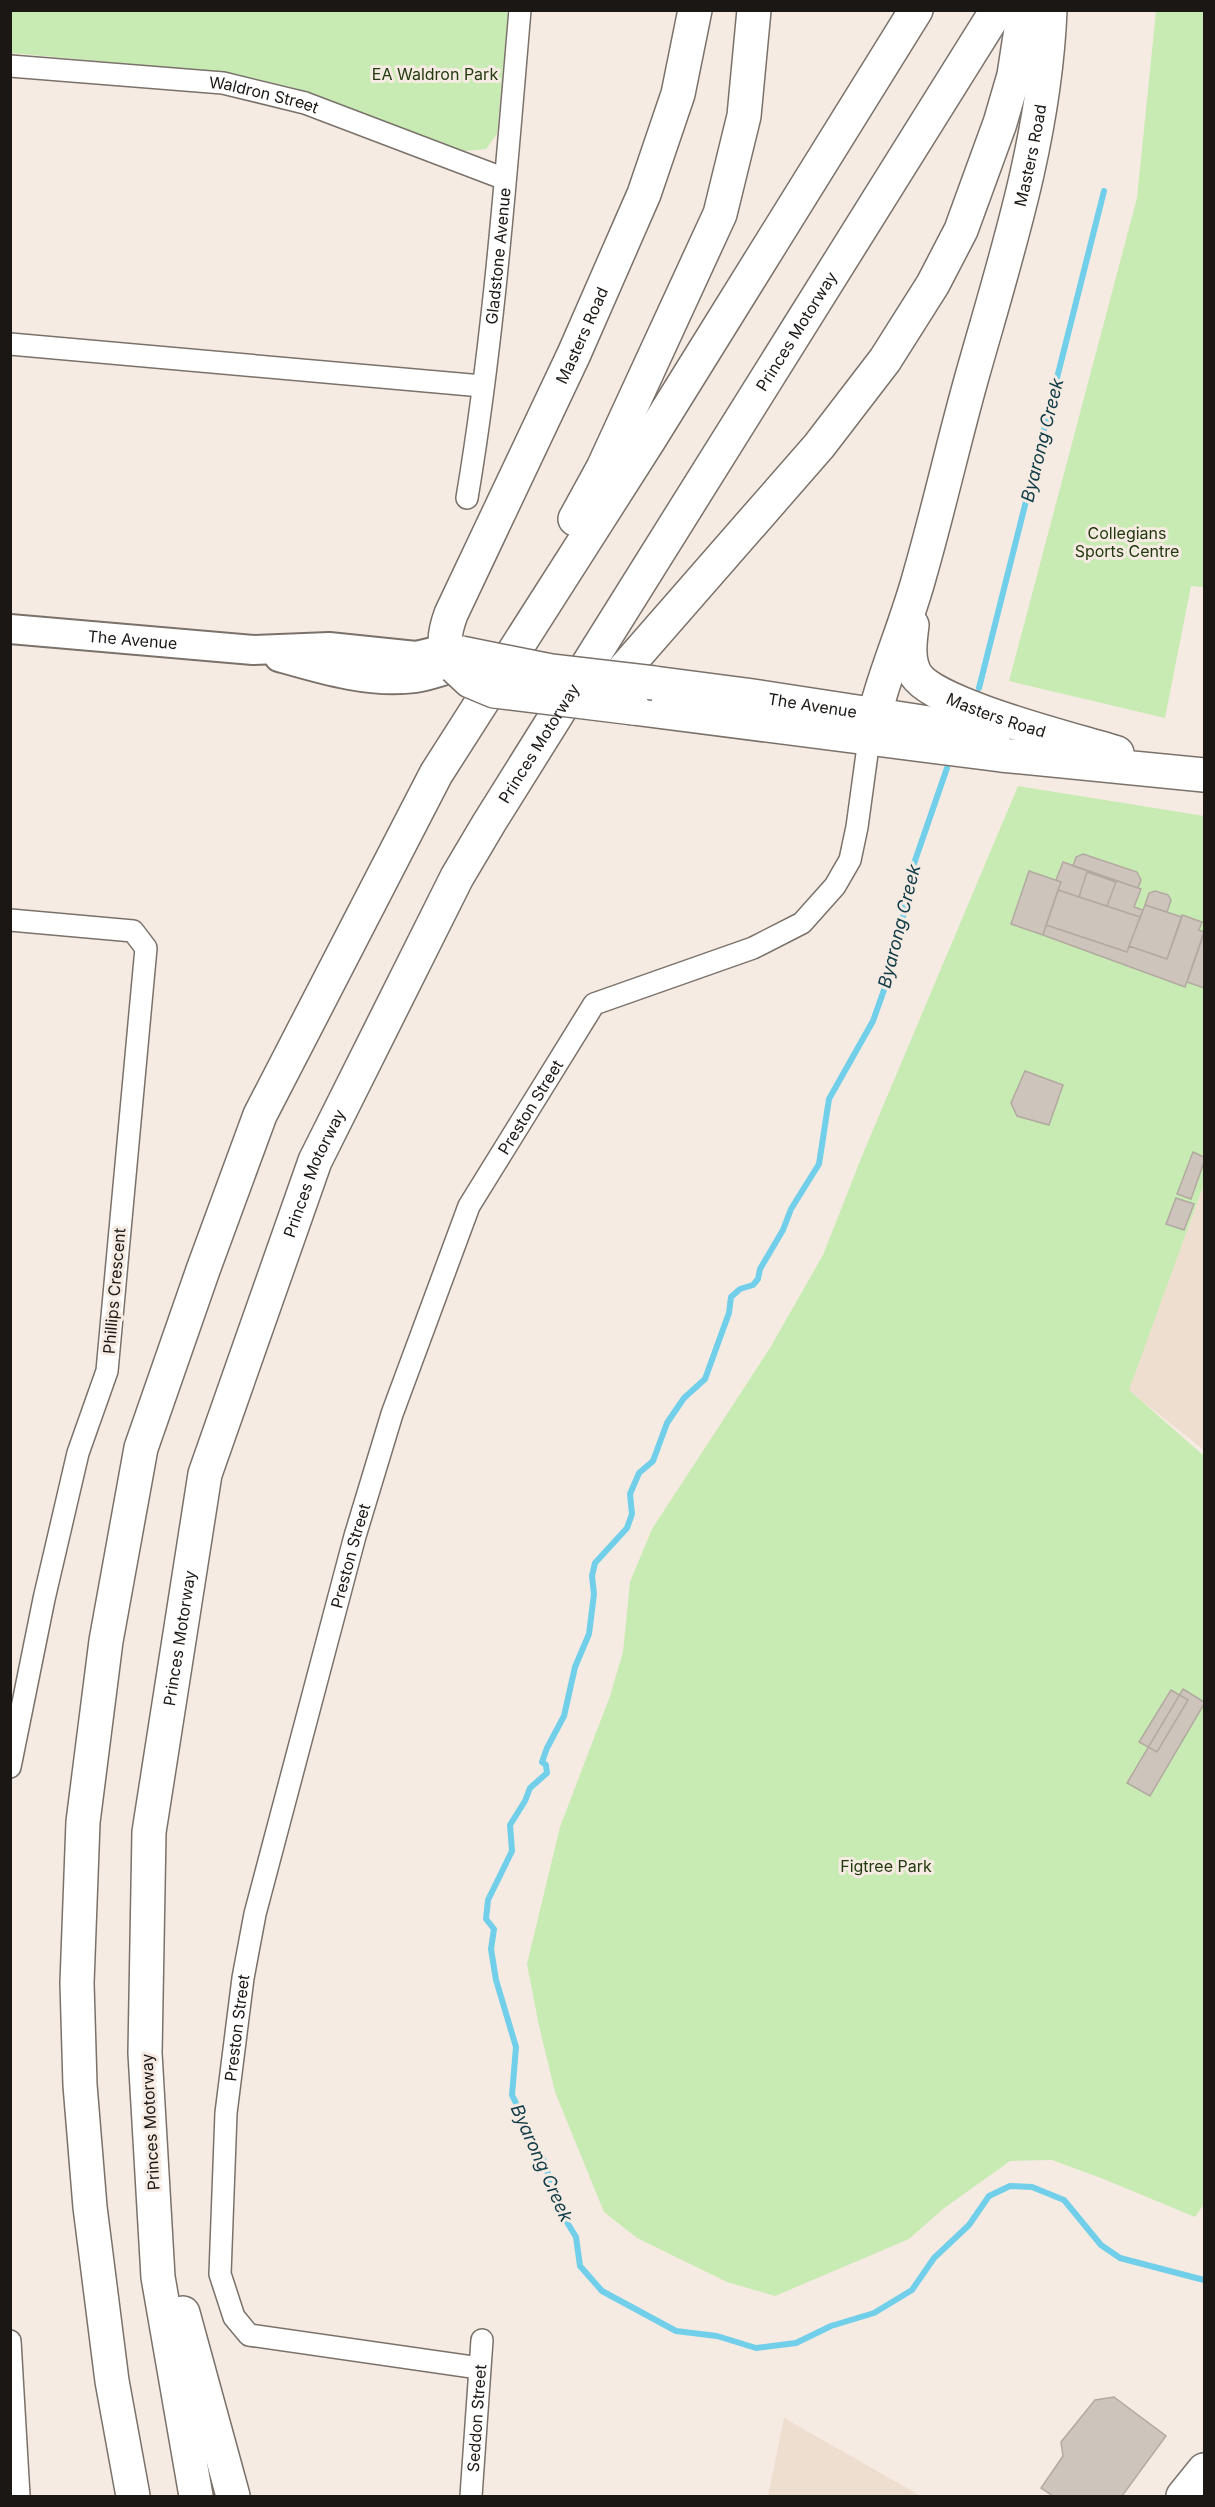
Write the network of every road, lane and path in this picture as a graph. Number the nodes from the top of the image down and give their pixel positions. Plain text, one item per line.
1 (520, 10) edge
2 (695, 10) edge
3 (754, 10) edge
4 (916, 10) edge
5 (1023, 12) edge
6 (10, 66) edge
7 (505, 179) junction
8 (10, 344) edge
9 (482, 386) junction
10 (466, 498) dead end
11 (920, 576) junction
12 (10, 628) edge
13 (453, 660) junction
14 (872, 727) junction
15 (436, 774) junction
16 (1192, 774) edge
17 (489, 823) junction
18 (10, 920) edge
19 (10, 1767) edge
20 (154, 2210) junction
21 (482, 2340) dead end
22 (10, 2341) edge
23 (479, 2368) junction
24 (1204, 2470) edge
25 (19, 2496) edge
26 (132, 2496) edge
27 (196, 2496) edge
28 (233, 2496) edge
29 (471, 2496) edge
30 (1183, 2496) edge

1 - 7 street, Gladstone Avenue
2 - 13 main road, Masters Road
3 - 15 main road
4 - 15 main road
5 - 11 main road, Masters Road
5 - 17 main road, Princes Motorway
5 - 17 main road
6 - 7 street, Waldron Street
7 - 9 street, Gladstone Avenue
8 - 9 street
9 - 10 street, Gladstone Avenue
11 - 14 main road, Masters Road
11 - 16 main road, Masters Road
12 - 13 main road, The Avenue
13 - 14 main road, The Avenue, bridge
14 - 16 main road, The Avenue
14 - 23 street, Preston Street
15 - 26 main road
17 - 20 main road, Princes Motorway
18 - 19 street, Phillips Crescent
20 - 27 main road, Princes Motorway
20 - 28 main road
21 - 23 street, Seddon Street
22 - 25 street
23 - 29 street, Seddon Street
24 - 30 main road

